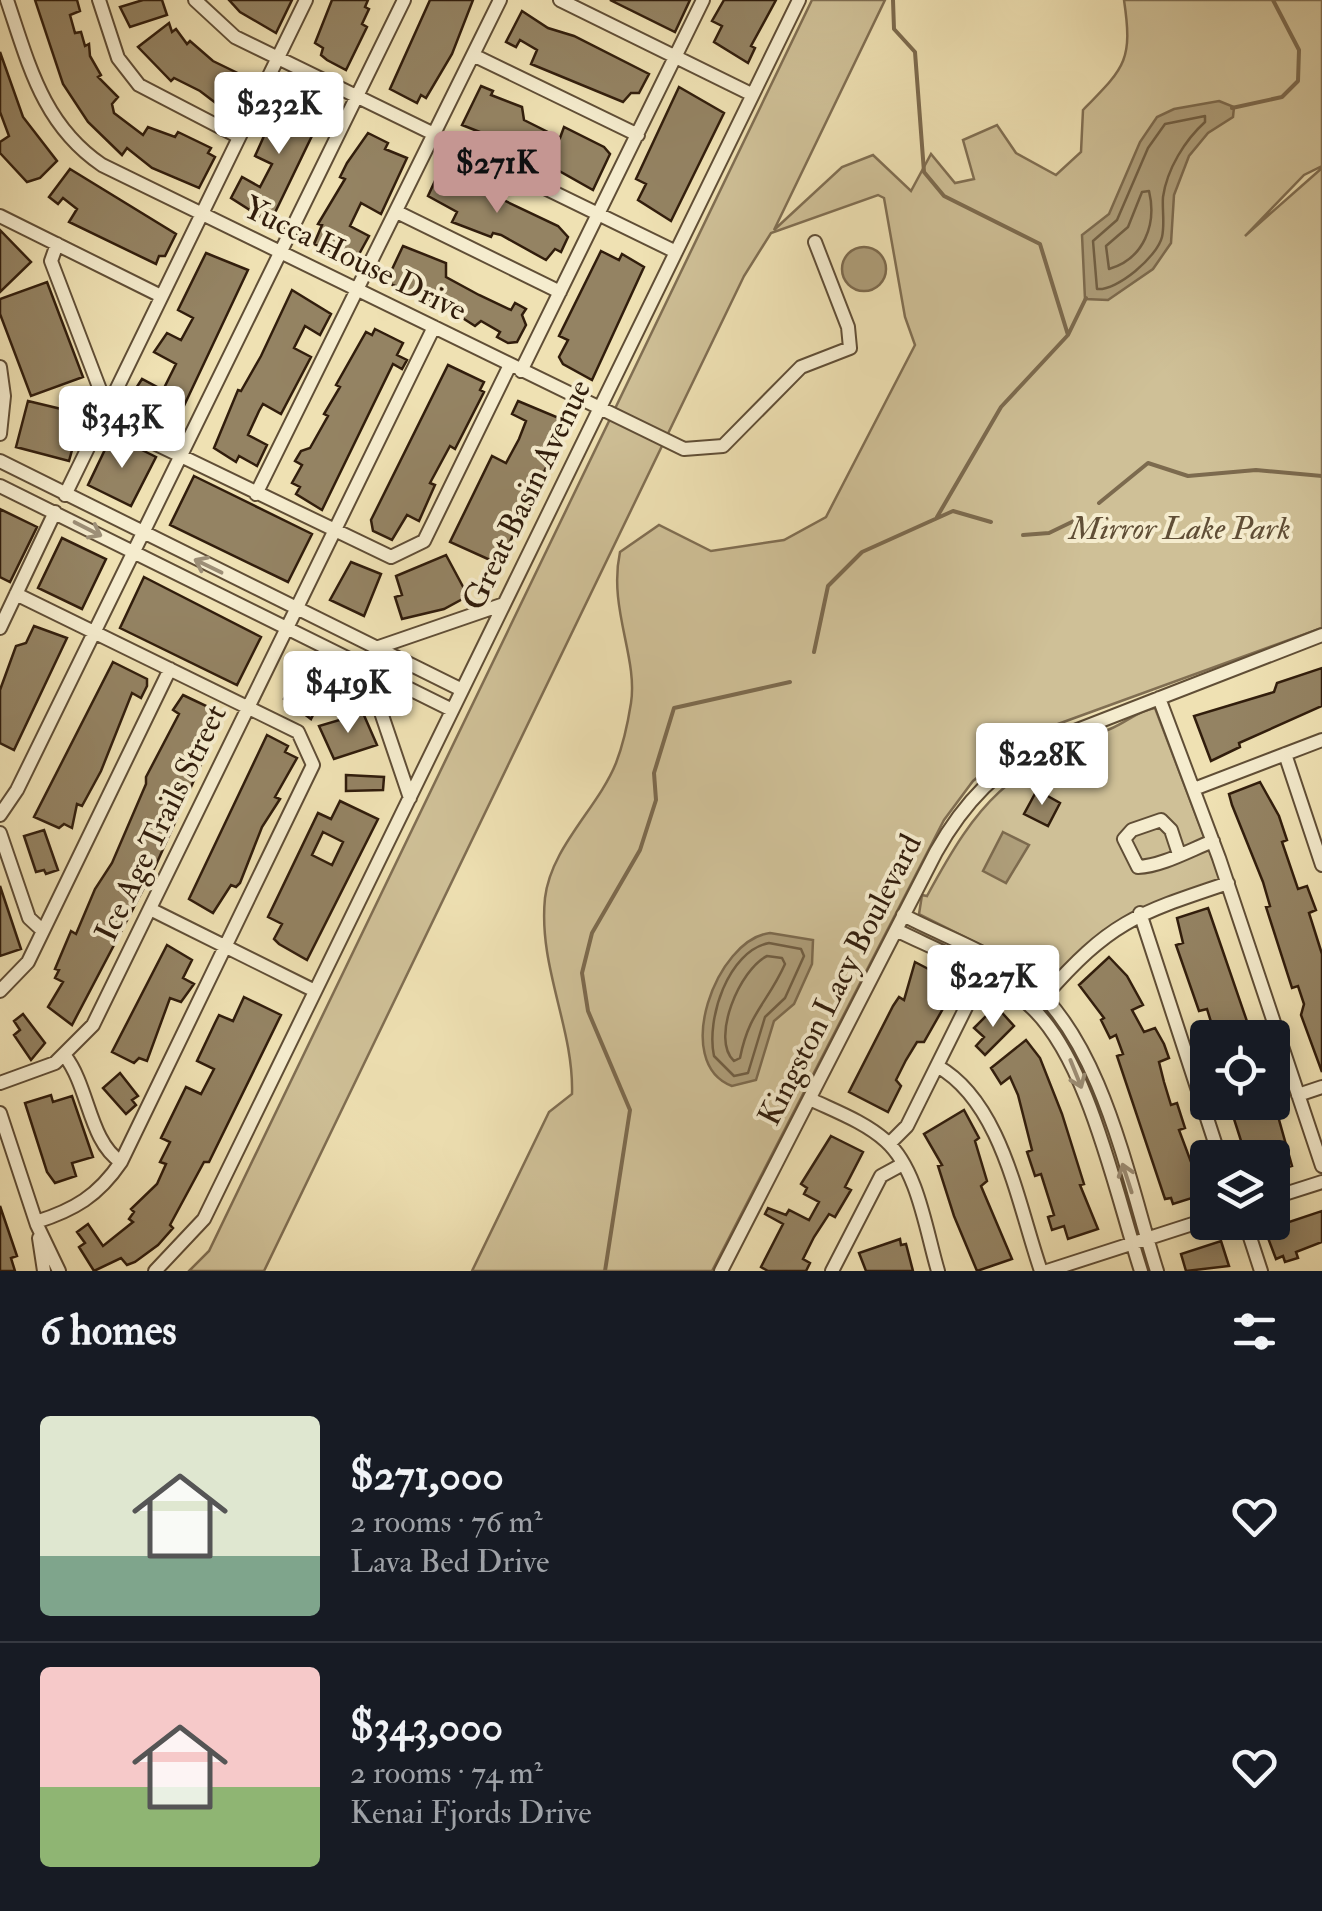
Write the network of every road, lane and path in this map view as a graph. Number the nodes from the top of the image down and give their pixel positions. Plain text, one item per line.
1 (7, 0) edge
2 (99, 0) edge
3 (195, 0) edge
4 (306, 0) edge
5 (404, 0) edge
6 (500, 0) edge
7 (560, 0) edge
8 (703, 0) edge
9 (799, 0) edge
10 (473, 56) junction
11 (676, 56) junction
12 (278, 58) junction
13 (751, 94) junction
14 (356, 95) junction
15 (434, 134) junction
16 (638, 135) junction
17 (239, 138) junction
18 (396, 212) junction
19 (598, 214) junction
20 (0, 216) edge
21 (201, 216) junction
22 (815, 242) dead end
23 (56, 244) junction
24 (676, 252) junction
25 (278, 253) junction
26 (357, 290) junction
27 (560, 292) junction
28 (161, 296) junction
29 (434, 327) junction
30 (0, 366) edge
31 (515, 368) junction
32 (598, 410) junction
33 (104, 413) junction
34 (0, 434) edge
35 (178, 456) junction
36 (0, 461) edge
37 (0, 486) edge
38 (256, 494) junction
39 (65, 495) junction
40 (55, 512) junction
41 (141, 532) junction
42 (334, 532) junction
43 (134, 552) junction
44 (16, 594) junction
45 (504, 604) junction
46 (296, 609) junction
47 (1, 623) edge
48 (286, 629) junction
49 (94, 632) junction
50 (1322, 636) edge
51 (376, 648) junction
52 (366, 668) junction
53 (170, 669) junction
54 (462, 690) junction
55 (1159, 698) junction
56 (248, 707) junction
57 (452, 710) junction
58 (1322, 740) edge
59 (1285, 754) junction
60 (1194, 789) junction
61 (6, 796) edge
62 (410, 798) junction
63 (0, 815) edge
64 (0, 834) edge
65 (1213, 840) junction
66 (1179, 854) junction
67 (1322, 864) edge
68 (1228, 883) junction
69 (150, 909) junction
70 (1140, 913) junction
71 (903, 915) junction
72 (896, 930) junction
73 (43, 931) junction
74 (226, 947) junction
75 (983, 972) junction
76 (0, 991) edge
77 (315, 991) junction
78 (1044, 997) junction
79 (66, 1056) junction
80 (936, 1066) junction
81 (0, 1083) edge
82 (1322, 1087) edge
83 (1298, 1095) junction
84 (810, 1099) junction
85 (0, 1113) edge
86 (1214, 1140) edge
87 (889, 1144) junction
88 (121, 1162) junction
89 (903, 1164) junction
90 (1322, 1166) edge
91 (1322, 1182) edge
92 (1290, 1192) edge
93 (36, 1224) junction
94 (1190, 1225) edge
95 (1146, 1238) junction
96 (1251, 1240) edge
97 (1132, 1243) junction
98 (44, 1271) edge
99 (60, 1271) edge
100 (156, 1271) edge
101 (722, 1271) edge
102 (832, 1271) edge
103 (938, 1271) edge
104 (1044, 1271) edge
105 (1141, 1271) edge
106 (1156, 1271) edge
107 (1261, 1271) edge

1 - 21 street, Yucca House Drive
2 - 17 street
3 - 12 street
4 - 12 street
5 - 14 street
6 - 10 street
7 - 11 street
8 - 11 street
9 - 13 street, Great Basin Avenue
10 - 15 street
10 - 16 street
11 - 13 street
11 - 16 street
12 - 14 street
12 - 17 street
13 - 24 street, Great Basin Avenue
14 - 15 street
14 - 25 street
15 - 18 street
15 - 19 street
16 - 19 street
17 - 21 street
18 - 26 street
18 - 27 street
19 - 24 street
19 - 27 street
20 - 23 street
21 - 25 street, Yucca House Drive
21 - 28 street
22 - 32 street, Yucca House Drive
23 - 28 street
23 - 33 street
24 - 32 street, Great Basin Avenue
25 - 26 street, Yucca House Drive
25 - 35 street
26 - 29 street, Yucca House Drive
26 - 38 street
27 - 31 street
28 - 33 street
29 - 31 street, Yucca House Drive
29 - 42 street, Ice Age Trails Street
30 - 34 street
31 - 32 street, Yucca House Drive
31 - 42 street
32 - 45 street, Great Basin Avenue
33 - 35 street
33 - 39 street
35 - 38 street
35 - 41 street
36 - 39 street
37 - 40 street
38 - 42 street
39 - 41 street
40 -> 43 street
40 - 44 street
41 - 43 street
46 -> 41 street
42 - 46 street, Ice Age Trails Street
43 - 48 street
43 - 49 street
44 - 47 street
44 - 49 street
45 - 51 street
45 - 54 street, Great Basin Avenue
46 - 48 street, Ice Age Trails Street
46 - 51 street
48 - 52 street
48 - 56 street, Ice Age Trails Street
49 - 53 street
49 - 61 street
50 - 55 street, Kingston Lacy Boulevard
51 - 54 street
52 - 57 street
52 - 62 street
53 - 56 street
53 - 73 street
54 - 57 street, Great Basin Avenue
55 - 60 street
55 - 71 street, Kingston Lacy Boulevard
56 - 69 street, Ice Age Trails Street
56 - 74 street
57 - 62 street, Great Basin Avenue
58 - 59 street
59 - 60 street
59 - 67 street
60 - 65 street
61 - 63 street
62 - 77 street, Great Basin Avenue
64 - 73 street
65 - 66 street
65 - 68 street
66 - 66 street
68 - 70 street
68 - 83 street
69 - 74 street
69 - 79 street, Ice Age Trails Street
70 - 78 street
70 - 86 street
71 - 72 street, Kingston Lacy Boulevard
71 - 78 street
72 - 75 street
72 - 84 street, Kingston Lacy Boulevard
73 - 76 street
74 - 77 street
74 - 88 street
75 - 80 street
75 -> 97 street
77 - 100 street, Great Basin Avenue
95 -> 78 street
79 - 81 street, Ice Age Trails Street
79 - 88 street
80 - 87 street
80 - 104 street
82 - 83 street
83 - 90 street
84 - 87 street
84 - 101 street, Kingston Lacy Boulevard
85 - 93 street
87 - 89 street
88 - 93 street
89 - 102 street
89 - 103 street
91 - 92 street
93 - 98 street
93 - 99 street
94 - 95 street
95 - 97 street
95 - 106 street
96 - 107 street
97 - 104 street
97 - 105 street

